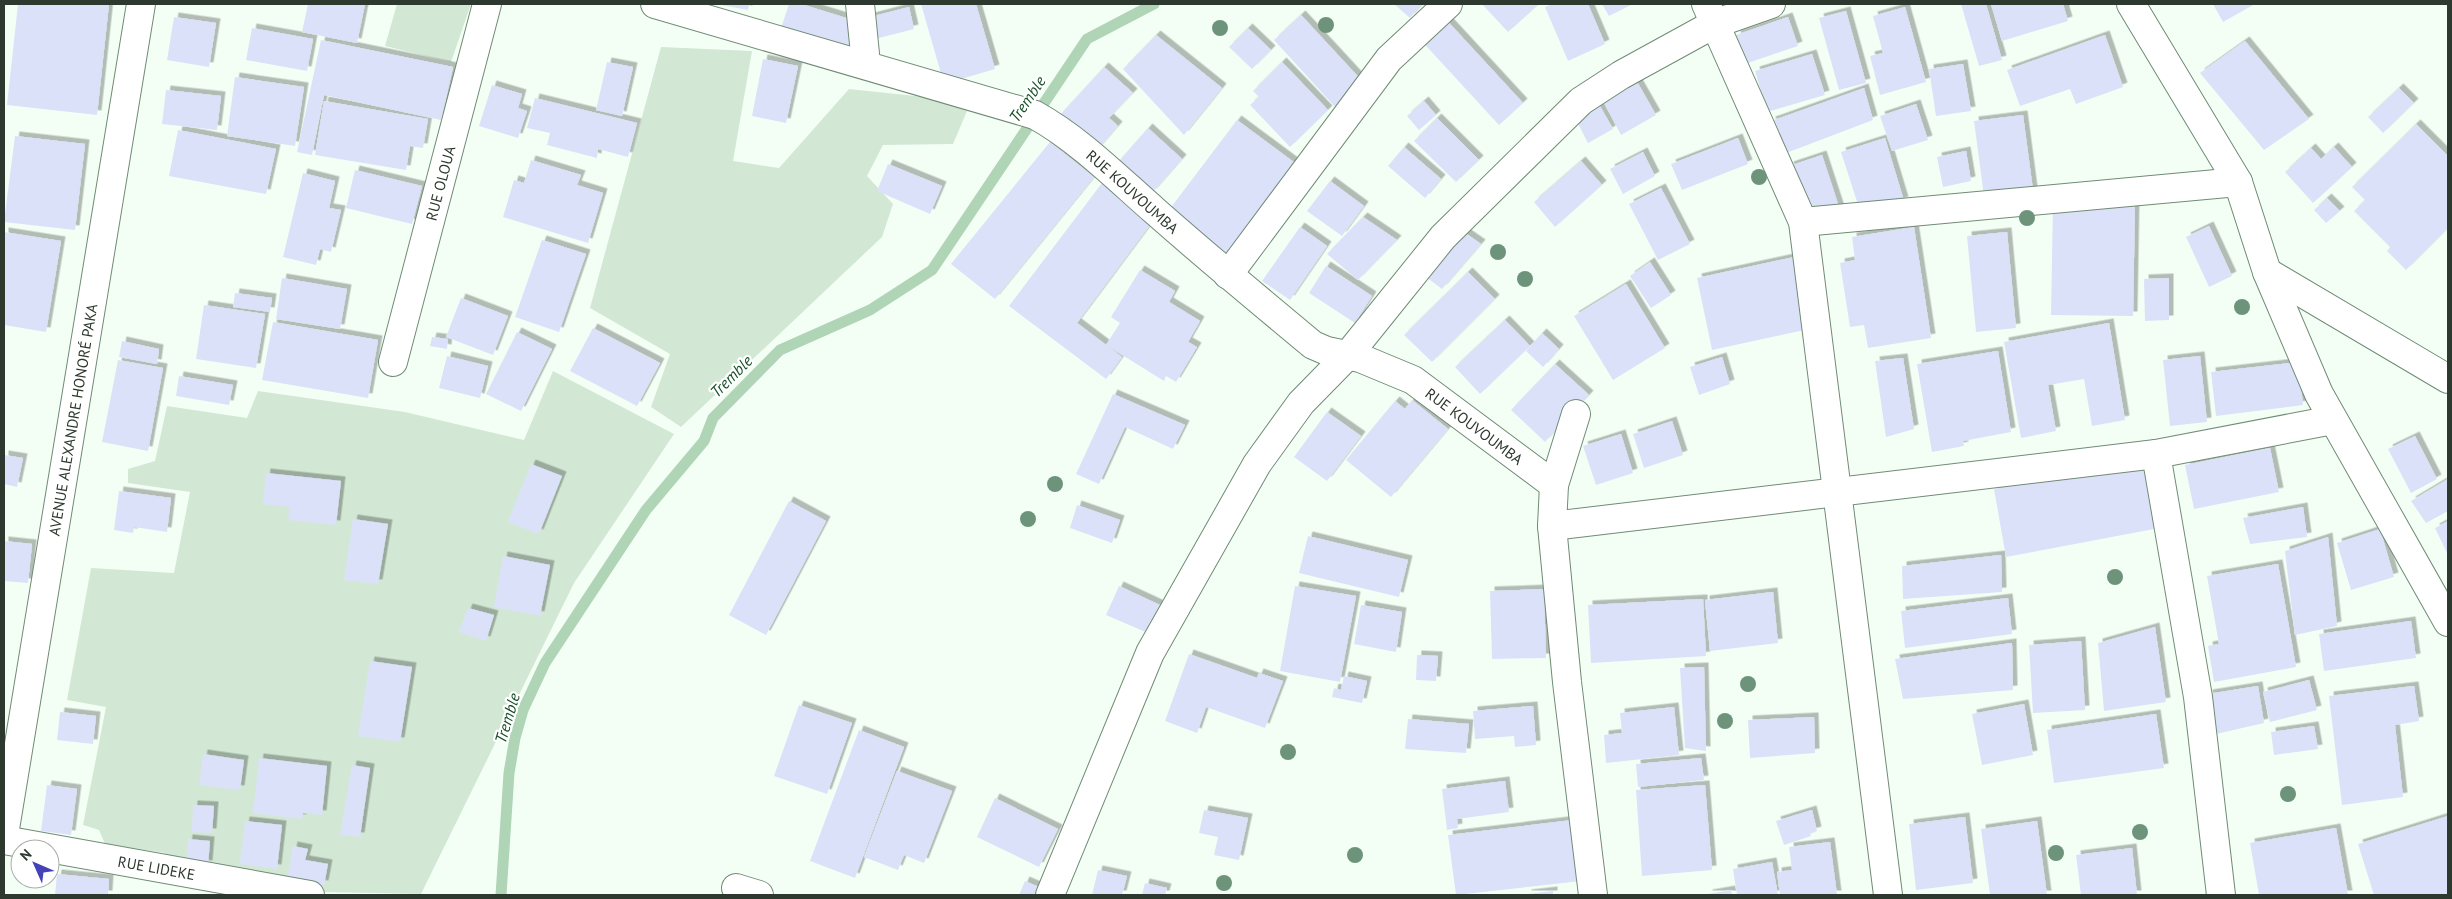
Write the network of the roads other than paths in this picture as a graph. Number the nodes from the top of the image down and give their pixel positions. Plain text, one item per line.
1 (141, 4) edge
2 (486, 4) edge
3 (655, 4) edge
4 (860, 4) edge
5 (1448, 4) edge
6 (1770, 4) edge
7 (2131, 4) edge
8 (1710, 14) edge
9 (866, 64) junction
10 (2238, 182) junction
11 (1803, 222) junction
12 (2267, 272) junction
13 (1228, 275) junction
14 (1348, 355) junction
15 (393, 362) dead end
16 (2448, 379) edge
17 (1576, 414) dead end
18 (2333, 420) junction
19 (2156, 454) junction
20 (1554, 485) junction
21 (1838, 492) junction
22 (1552, 526) junction
23 (2448, 622) edge
24 (4, 835) edge
25 (4, 840) edge
26 (310, 895) edge
27 (1050, 895) edge
28 (1594, 895) edge
29 (1888, 895) edge
30 (2220, 895) edge

1 - 24 street, AVENUE ALEXANDRE HONORÉ PAKA
2 - 15 street, RUE OLOUA
3 - 9 street, RUE KOUVOUMBA
4 - 9 street
5 - 13 street
6 - 8 street
7 - 10 street
8 - 11 street
8 - 14 street
9 - 13 street, RUE KOUVOUMBA
10 - 11 street
10 - 12 street
11 - 21 street
12 - 16 street
12 - 18 street
13 - 14 street, RUE KOUVOUMBA
14 - 20 street, RUE KOUVOUMBA
14 - 27 street
17 - 20 street
18 - 19 street
18 - 23 street
19 - 21 street
19 - 30 street
20 - 22 street
21 - 22 street
21 - 29 street
22 - 28 street
25 - 26 street, RUE LIDEKE

